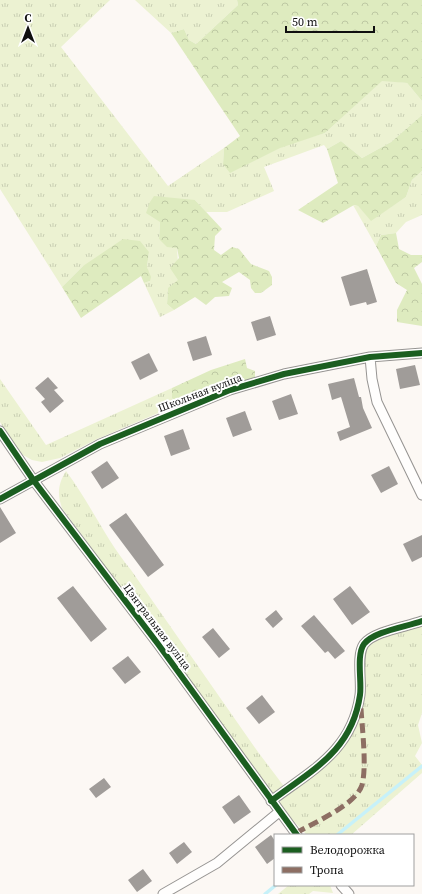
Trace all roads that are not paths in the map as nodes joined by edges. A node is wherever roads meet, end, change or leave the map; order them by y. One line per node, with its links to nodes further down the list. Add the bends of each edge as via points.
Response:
1 (422, 353): 2 (street, Школьная вуліца)
2 (370, 357): 4 (street, Школьная вуліца, via 284,374 230,390 100,444); 5 (street, via 377,402)
3 (0, 431): 4 (street, Цэнтральная вуліца)
4 (34, 481): 6 (street, Школьная вуліца); 8 (street, Цэнтральная вуліца, via 158,644)
5 (422, 495)
6 (0, 498)
7 (422, 621): 8 (street, via 371,636 362,646 360,695 345,740 333,754)
8 (271, 801): 9 (street, Цэнтральная вуліца)
9 (279, 812): 10 (street, Цэнтральная вуліца); 12 (street, via 217,862)
10 (296, 834)
11 (341, 886): 13 (street)
12 (163, 894)
13 (349, 894)

